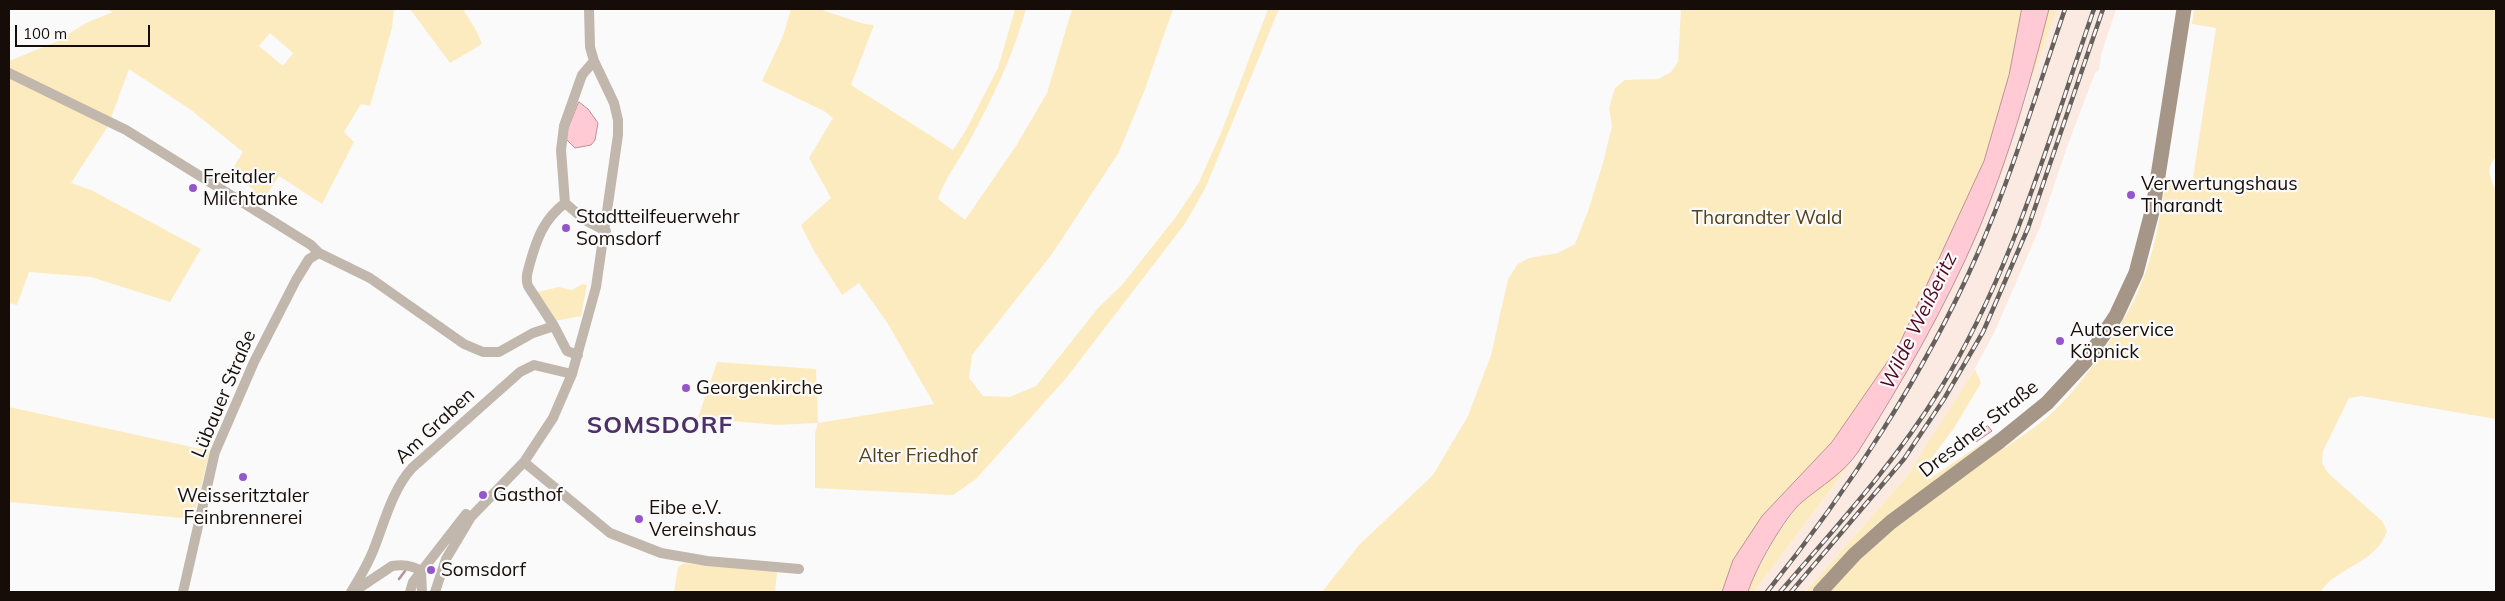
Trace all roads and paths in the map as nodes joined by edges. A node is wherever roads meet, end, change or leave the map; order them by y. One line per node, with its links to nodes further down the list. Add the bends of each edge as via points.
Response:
1 (589, 9): 3 (street, via 590,47)
2 (2184, 9): 20 (main road, Dresdner Straße, via 2153,208 2136,273 2116,316 2085,362 2047,403 1891,522)
3 (594, 61): 5 (street, via 582,75 564,126 561,150); 6 (street, via 606,82 618,120)
4 (9, 73): 7 (street, via 126,130)
5 (566, 203): 6 (street, via 585,220); 8 (street, via 541,229 526,278)
6 (606, 231): 9 (street, via 590,314)
7 (320, 253): 8 (street, via 370,278 464,344 483,352 499,352 532,333); 15 (street, Lübauer Straße, via 309,259 296,280 254,362 214,452)
8 (554, 326): 9 (street, via 567,351)
9 (578, 355): 10 (street)
10 (572, 374): 11 (street, via 553,418); 16 (street, Am Graben, via 534,365 520,372 412,468 386,514)
11 (524, 462): 13 (street, via 610,532 661,553 706,561); 19 (street, via 471,517 446,559)
12 (466, 514): 14 (street)
13 (799, 569)
14 (421, 571): 16 (street, via 404,565 392,566); 17 (street); 18 (street)
15 (183, 592)
16 (352, 592)
17 (410, 592)
18 (422, 592)
19 (435, 592)
20 (1820, 592)

